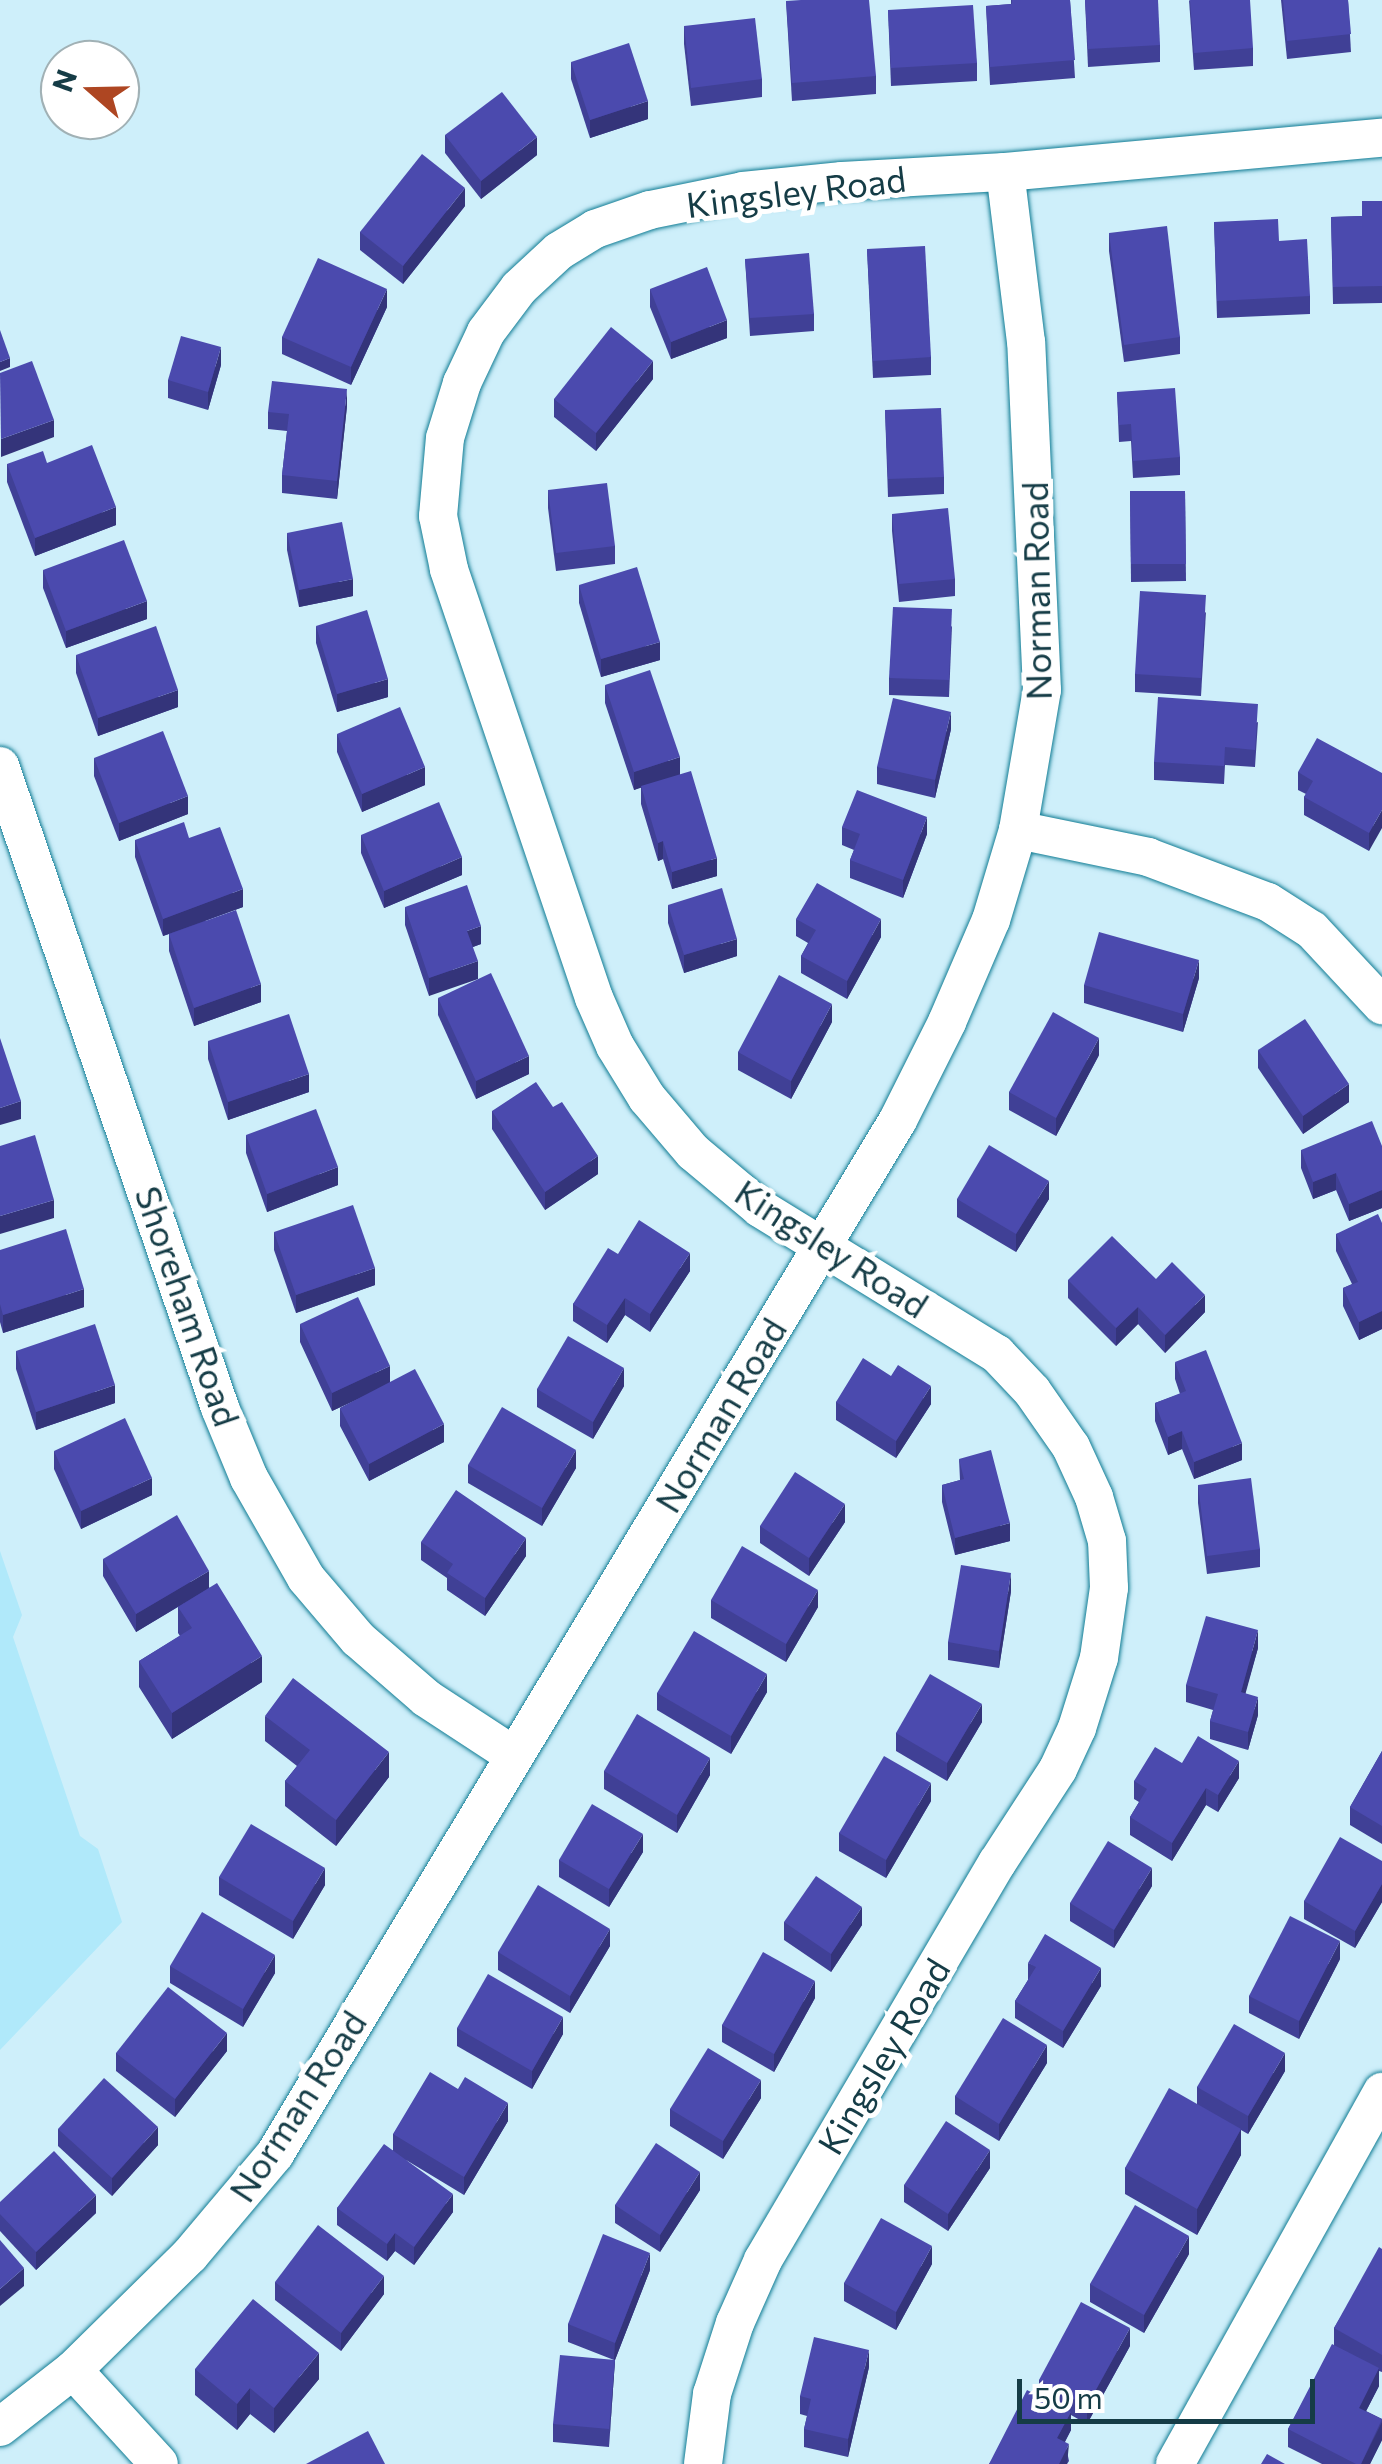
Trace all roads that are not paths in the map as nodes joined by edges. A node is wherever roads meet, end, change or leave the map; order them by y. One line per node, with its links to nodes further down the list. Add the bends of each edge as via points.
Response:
1 (1382, 138): 2 (street, Kingsley Road)
2 (1005, 172): 4 (street, Norman Road, via 1026,342 1043,642); 6 (street, Kingsley Road, via 743,191 650,210 594,230 519,288 486,332 445,438 438,516 449,570 616,1046 647,1098 693,1152)
3 (0, 766): 7 (street, Shoreham Road, via 249,1478 306,1578 358,1638 426,1698)
4 (1018, 830): 5 (street, via 1148,857 1268,902 1312,930); 6 (street, Norman Road, via 991,920 947,1022)
5 (1382, 1005)
6 (821, 1248): 7 (street, Norman Road); 12 (street, Kingsley Road, via 978,1340 1032,1391 1071,1447 1094,1497 1107,1541 1110,1588 1099,1658 1058,1769 763,2260 712,2394)
7 (513, 1756): 9 (street, Norman Road, via 275,2154 190,2254)
8 (1382, 2092): 13 (street)
9 (72, 2370): 10 (street, Norman Road); 11 (street)
10 (0, 2427)
11 (159, 2464)
12 (703, 2464)
13 (1175, 2464)

